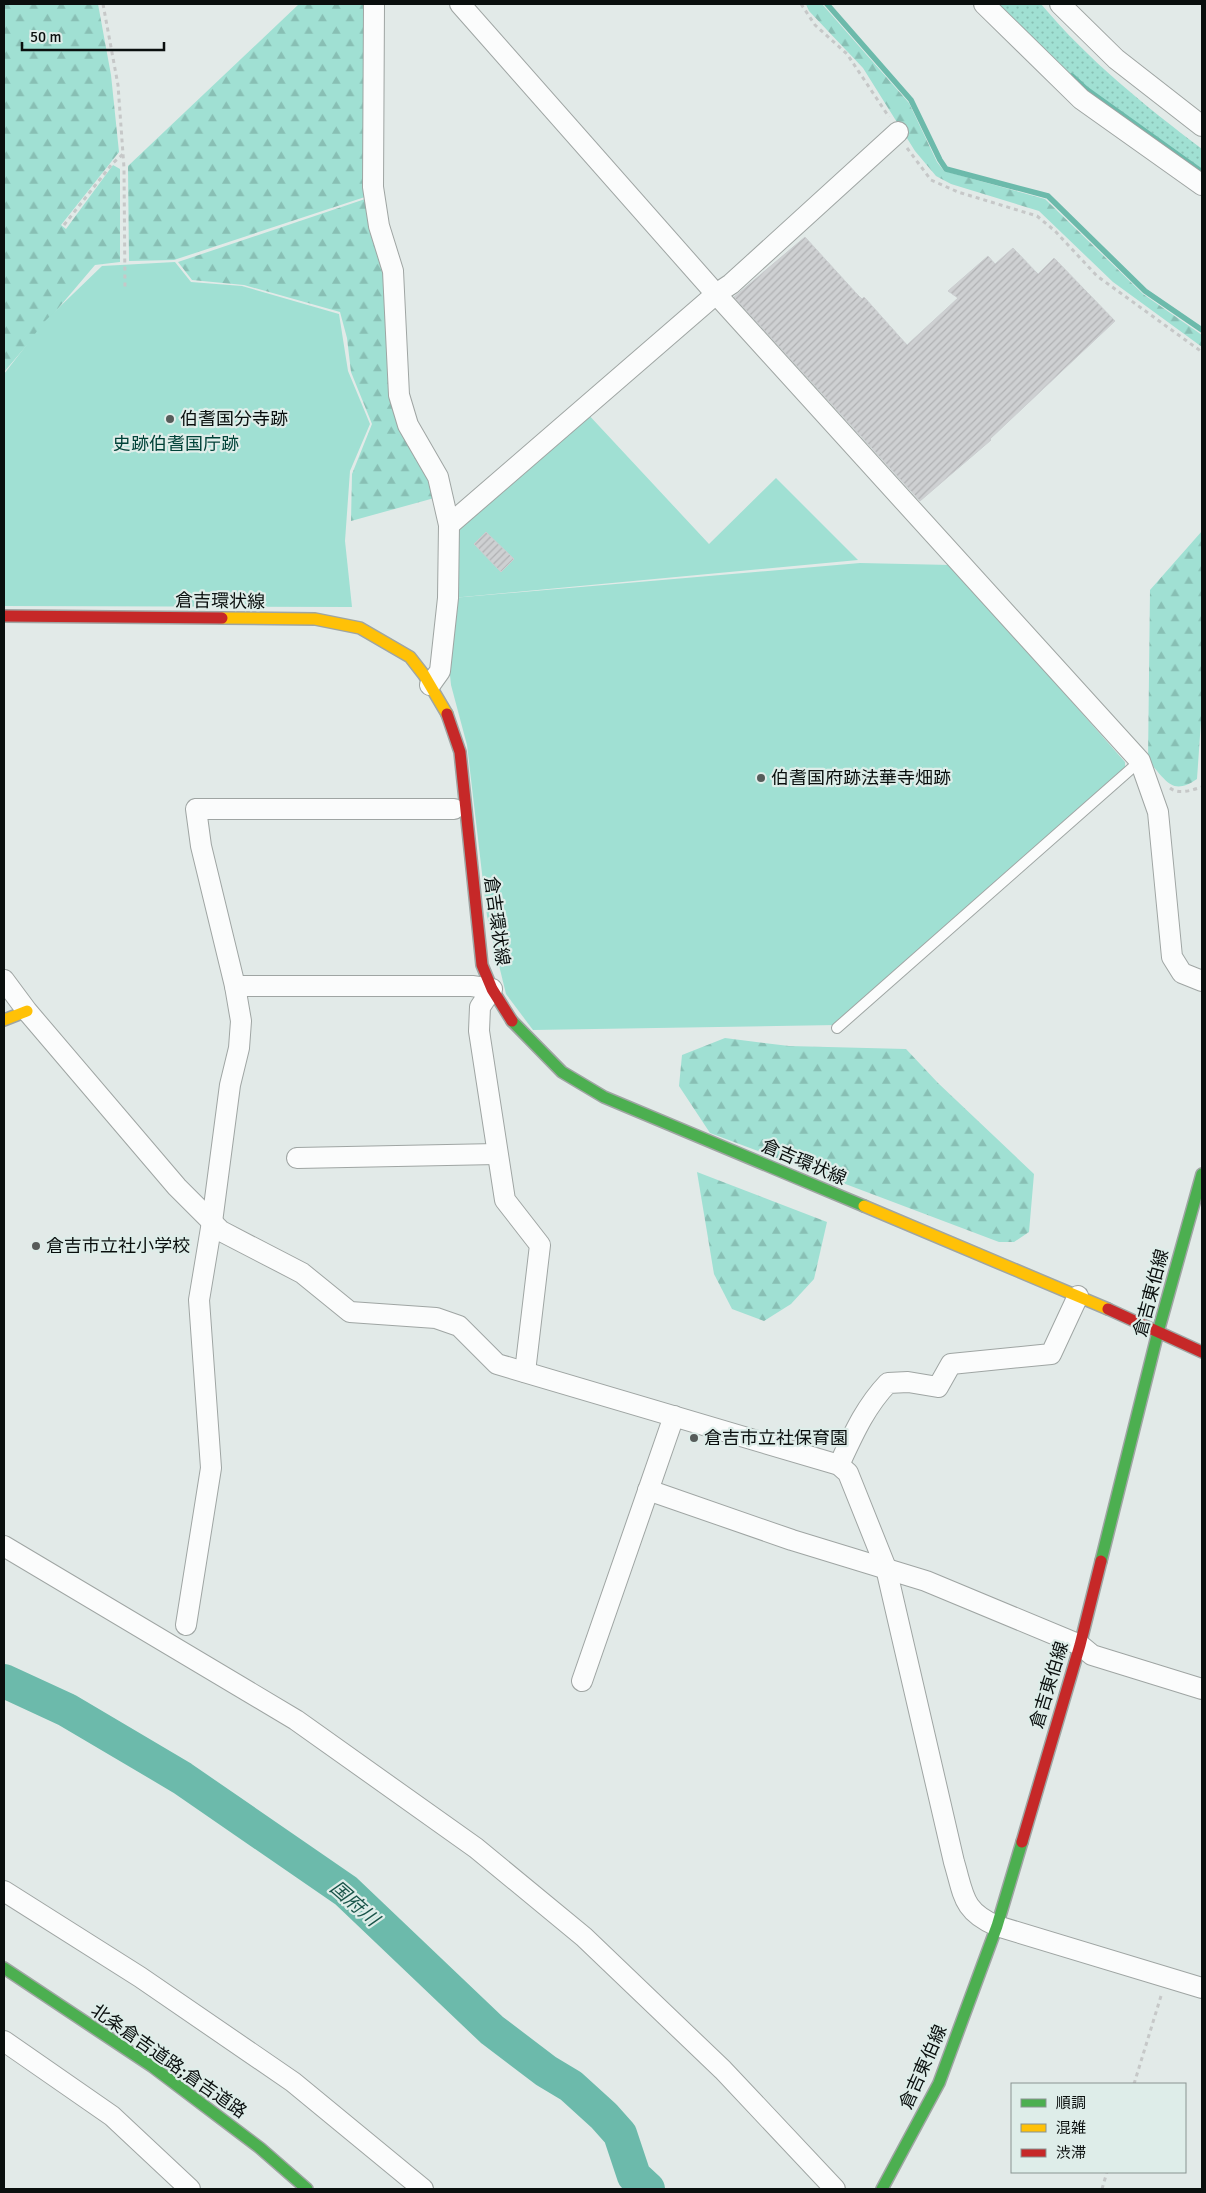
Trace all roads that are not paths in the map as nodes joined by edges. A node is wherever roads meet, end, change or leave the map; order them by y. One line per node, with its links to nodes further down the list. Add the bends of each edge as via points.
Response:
1 (374, 4): 9 (street, via 373,187 379,226 393,271 399,395 408,425 438,477)
2 (460, 4): 8 (street)
3 (984, 4): 7 (street, via 1081,100)
4 (1060, 4): 5 (street, via 1116,59)
5 (1202, 126)
6 (898, 132): 8 (street)
7 (1202, 185)
8 (716, 294): 9 (street); 12 (street)
9 (449, 525): 11 (street, via 447,607 440,670)
10 (4, 616): 11 (main road, 倉吉環状線, via 315,619 360,628 389,643 410,657)
11 (430, 685): 17 (main road, 倉吉環状線, via 445,709 460,752 482,966)
12 (1140, 761): 15 (street, via 1158,812 1172,957 1182,973); 20 (lane)
13 (454, 809): 16 (street, via 196,809 200,846)
14 (4, 980): 18 (street)
15 (1202, 980)
16 (235, 986): 17 (street, via 472,986); 24 (street, via 240,1020 239,1048 230,1085)
17 (492, 989): 21 (street, via 480,1007 479,1031); 25 (main road, 倉吉環状線, via 512,1022 562,1072 604,1097)
18 (27, 1011): 19 (main road); 24 (street, via 177,1187)
19 (4, 1020)
20 (837, 1028)
21 (497, 1154): 22 (street); 28 (street, via 505,1200 540,1245)
22 (297, 1158)
23 (1202, 1174): 26 (main road, 倉吉東伯線)
24 (212, 1222): 28 (street, via 221,1231 302,1273 350,1312 436,1318 459,1326 497,1364); 34 (street, via 199,1300 211,1468)
25 (1078, 1296): 26 (main road, 倉吉環状線); 30 (street, via 1051,1354 951,1364 938,1388 908,1382 888,1383 860,1419)
26 (1158, 1332): 27 (main road, 倉吉環状線); 35 (main road, 倉吉東伯線)
27 (1202, 1352)
28 (524, 1372): 29 (street)
29 (674, 1416): 30 (street); 31 (street)
30 (839, 1465): 33 (street, via 848,1473)
31 (648, 1490): 33 (street, via 792,1540); 36 (street)
32 (4, 1546): 46 (street, via 296,1720 476,1848 584,1937 723,2070)
33 (886, 1568): 35 (street, via 926,1581); 39 (street, via 966,1905)
34 (186, 1625)
35 (1080, 1645): 37 (street, via 1092,1655); 39 (main road, 倉吉東伯線)
36 (582, 1681)
37 (1202, 1689)
38 (4, 1891): 45 (street, via 140,1977 293,2082)
39 (997, 1926): 41 (street); 47 (main road, 倉吉東伯線, via 939,2083)
40 (4, 1968): 44 (main road, 北条倉吉道路;倉吉道路, via 153,2067 260,2148)
41 (1202, 1988)
42 (4, 2040): 43 (street, via 112,2116)
43 (190, 2189)
44 (307, 2189)
45 (423, 2189)
46 (835, 2189)
47 (882, 2189)

